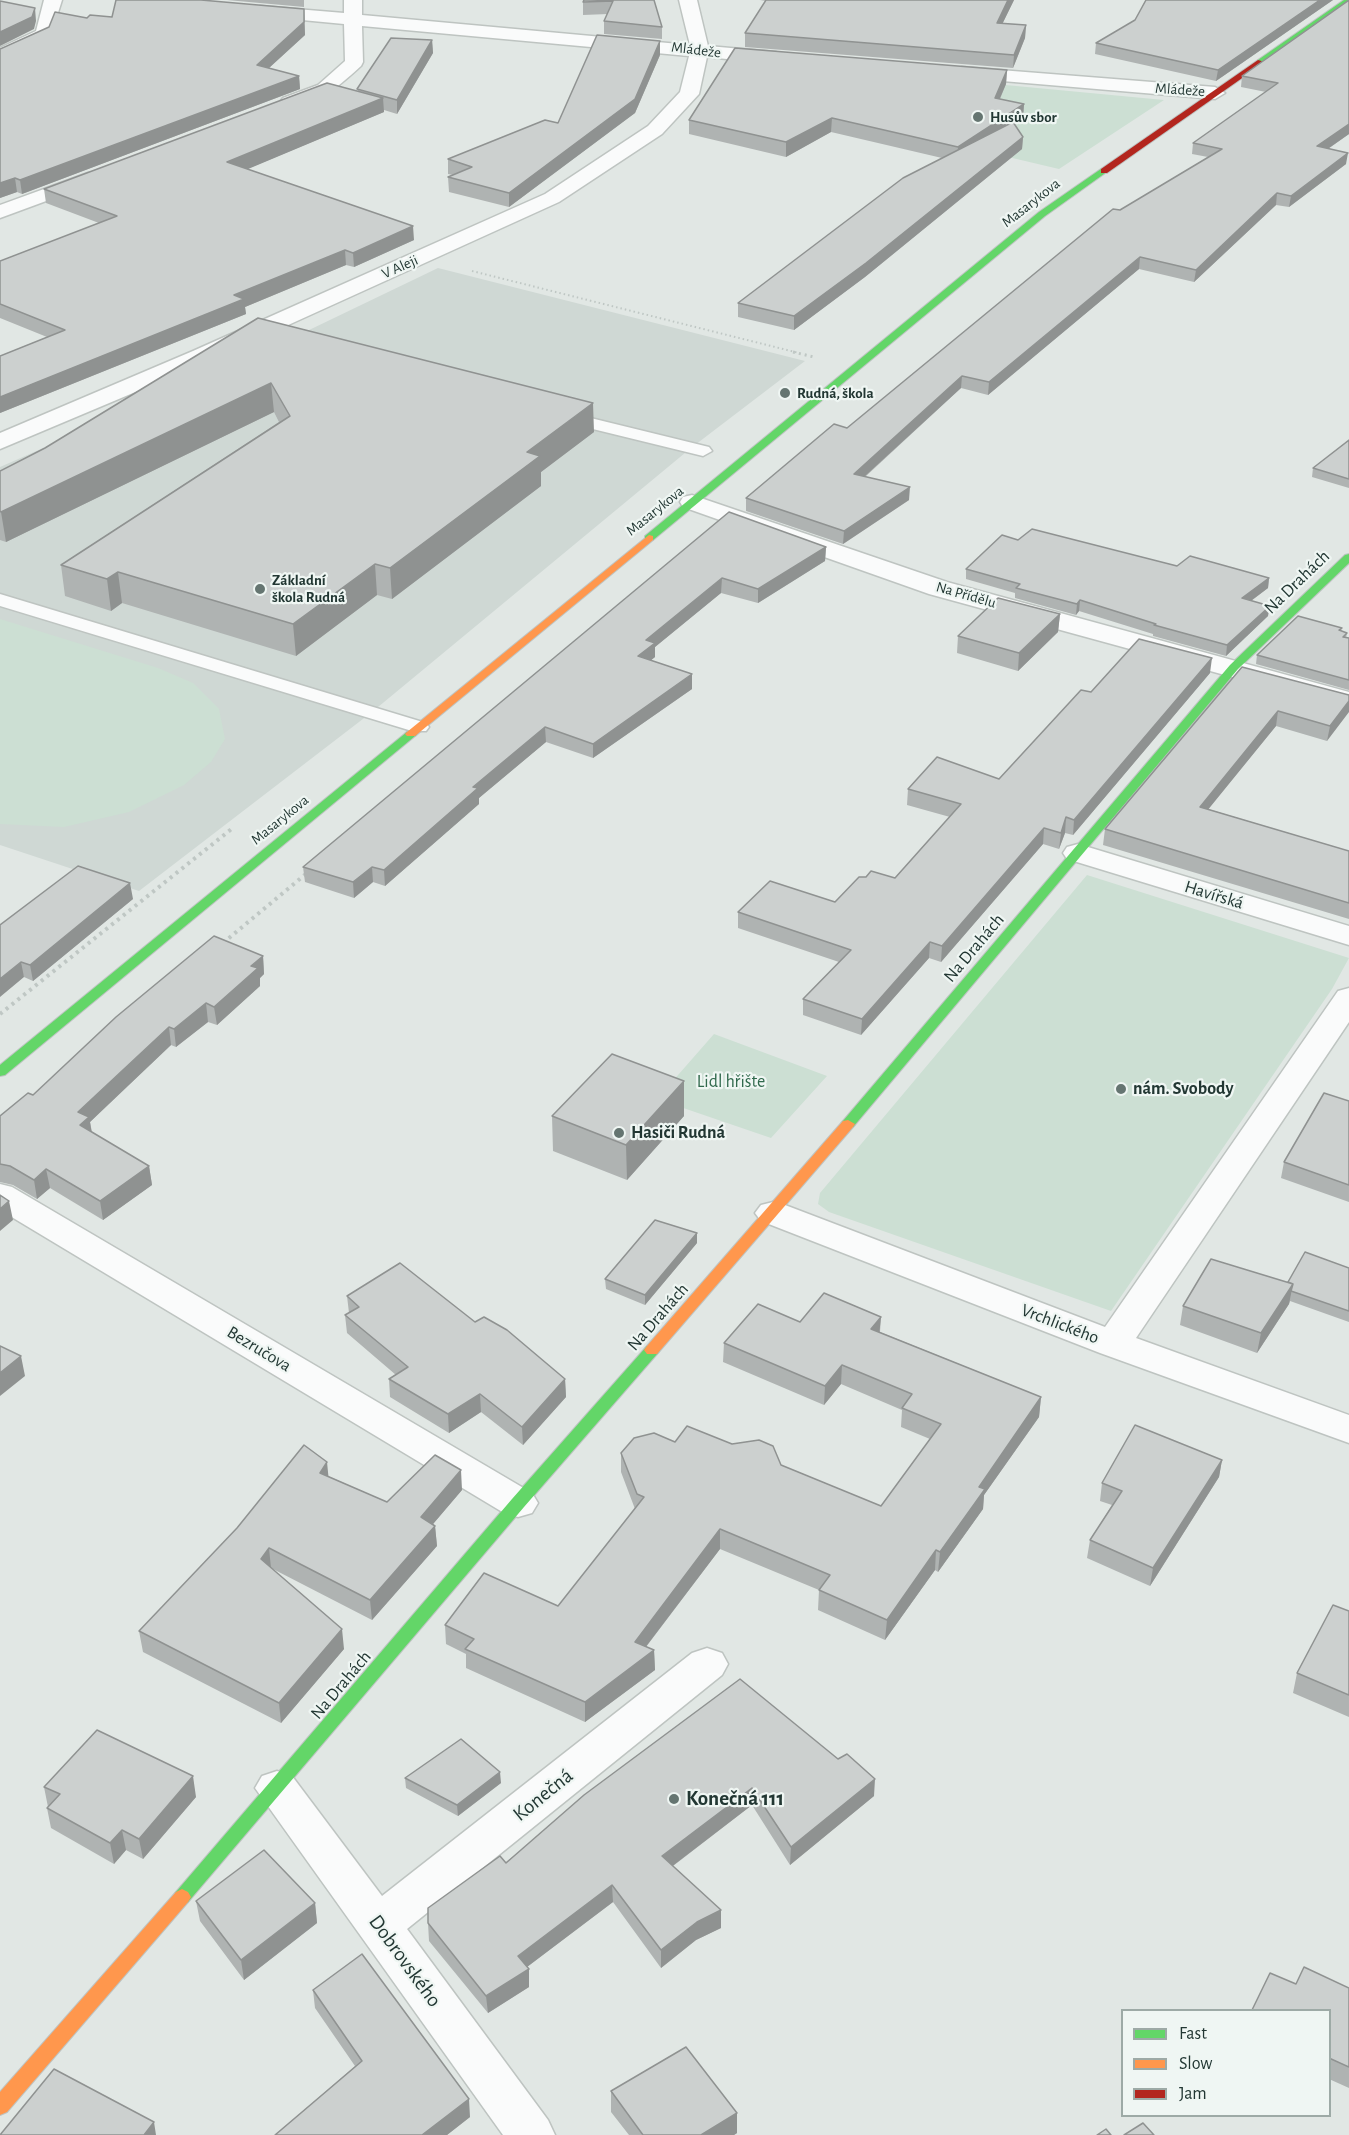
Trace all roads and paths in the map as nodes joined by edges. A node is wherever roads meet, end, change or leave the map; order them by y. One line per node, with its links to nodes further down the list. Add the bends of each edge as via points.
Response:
1 (53, 0): 7 (street, via 44,34)
2 (688, 0): 6 (street, V Aleji)
3 (1349, 0): 10 (main road, Masarykova)
4 (248, 10): 5 (street, Mládeže)
5 (354, 10): 6 (street, Mládeže); 11 (street, via 354,62 325,89)
6 (700, 50): 8 (street, Mládeže); 14 (street, V Aleji, via 689,94 655,130 552,198)
7 (0, 55)
8 (798, 60)
9 (939, 71): 10 (street, Mládeže)
10 (1215, 93): 17 (main road, Masarykova, via 1042,214)
11 (269, 110)
12 (101, 174): 13 (street)
13 (0, 212)
14 (421, 258): 15 (street, V Aleji); 17 (path)
15 (246, 336): 16 (lane); 19 (street, V Aleji)
16 (269, 342)
17 (855, 368): 21 (main road, Masarykova)
18 (543, 411): 20 (lane)
19 (0, 442)
20 (702, 451)
21 (692, 502): 24 (street, Na Přídělu, via 938,588); 26 (main road, Masarykova)
22 (1349, 557): 24 (main road, Na Drahách)
23 (0, 600): 26 (lane)
24 (1234, 667): 25 (street, Na Přídělu); 28 (main road, Na Drahách)
25 (1349, 701)
26 (419, 727): 34 (main road, Masarykova)
27 (235, 826): 33 (path)
28 (1078, 853): 30 (street, Havířská); 36 (main road, Na Drahách)
29 (309, 871): 31 (path)
30 (1349, 936)
31 (217, 948)
32 (1349, 998): 37 (street)
33 (0, 1014)
34 (0, 1072)
35 (0, 1195): 39 (street, Bezručova)
36 (773, 1213): 37 (street, Vrchlického); 39 (main road, Na Drahách)
37 (1113, 1344): 38 (street, Vrchlického)
38 (1349, 1429)
39 (518, 1503): 41 (main road, Na Drahách)
40 (707, 1664): 42 (street, Konečná)
41 (277, 1788): 42 (street, Dobrovského); 43 (main road, Na Drahách)
42 (379, 1925): 44 (street, Dobrovského)
43 (0, 2106)
44 (531, 2135)

